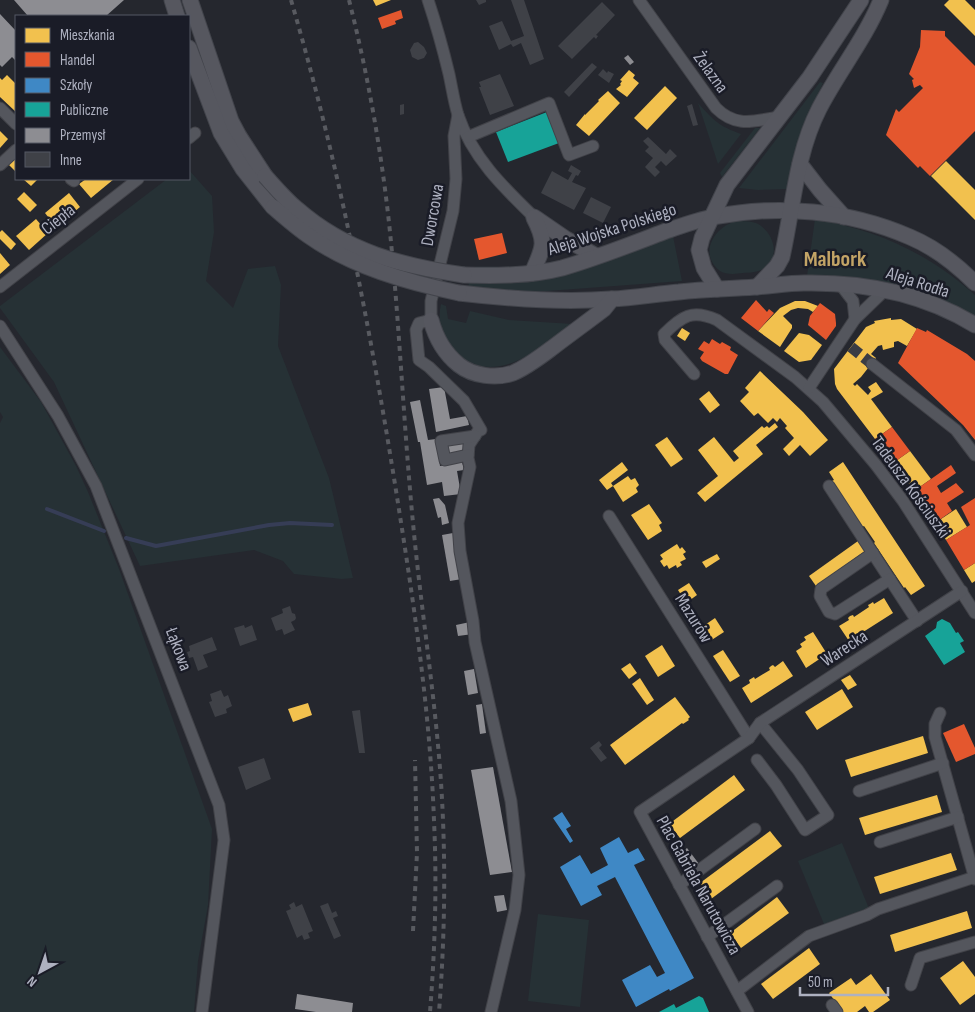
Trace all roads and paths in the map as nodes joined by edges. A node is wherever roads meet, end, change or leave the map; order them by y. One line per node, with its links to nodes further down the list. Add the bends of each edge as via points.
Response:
1 (172, 0): 7 (main road)
2 (190, 0): 24 (main road, Aleja Wojska Polskiego, bridge, via 231,121 265,176 306,216 359,249 400,264 464,276)
3 (428, 0): 10 (street, Dworcowa, via 442,43)
4 (639, 0): 11 (street, Żelazna, via 722,115 742,122)
5 (861, 0): 11 (main road)
6 (881, 0): 16 (main road, via 873,20 819,109)
7 (177, 15)
8 (190, 51): 31 (main road, bridge, via 221,133 243,169 273,207 309,236 382,272 459,293 538,301)
9 (0, 108): 12 (street)
10 (458, 115): 13 (street, Dworcowa); 33 (street, Dworcowa, via 454,136 456,180 453,211 431,301)
11 (779, 118): 21 (main road, via 727,185)
12 (15, 123)
13 (468, 137): 14 (street, via 549,103 569,155); 20 (street, Dworcowa, via 494,176)
14 (593, 146)
15 (15, 151): 17 (street)
16 (800, 164): 19 (main road); 22 (main road)
17 (0, 165)
18 (137, 180): 27 (street, Ciepła)
19 (791, 210): 21 (main road); 22 (main road, Aleja Rodła); 28 (main road, via 782,257)
20 (534, 217): 23 (main road); 24 (main road, via 542,233 542,250)
21 (712, 217): 23 (main road, Aleja Wojska Polskiego); 29 (main road, via 699,250 704,268)
22 (844, 217): 25 (main road, Aleja Rodła, via 911,237 938,253)
23 (596, 256): 24 (main road, Aleja Wojska Polskiego, via 561,268)
24 (532, 273)
25 (975, 283)
26 (840, 284): 28 (main road, Aleja Rodła, via 802,282); 30 (main road, Aleja Rodła); 32 (street, via 853,302)
27 (0, 287)
28 (756, 287): 29 (main road)
29 (717, 289): 31 (main road)
30 (885, 290): 32 (street); 34 (main road, Aleja Rodła, via 918,298)
31 (612, 299): 33 (main road, via 604,309 537,359 505,375 484,375 461,367 440,345)
32 (855, 319): 36 (street)
33 (431, 320): 41 (street, via 420,323 416,330 419,360 464,401 481,430)
34 (975, 325)
35 (0, 326): 67 (street, Łąkowa, via 58,416 96,486 219,805 224,840)
36 (841, 340): 37 (street); 40 (street)
37 (851, 347)
38 (872, 364): 43 (street, via 956,430)
39 (694, 374): 40 (street, Tadeusza Kościuszki, via 665,340 664,334 679,319 694,314 717,320)
40 (809, 388): 48 (street, Tadeusza Kościuszki, via 894,489)
41 (475, 436): 42 (street, via 469,444); 42 (street, via 441,441 446,460)
42 (468, 455): 68 (street, via 470,467 458,523 460,551 475,642 511,801 519,875)
43 (975, 455)
44 (829, 486): 46 (street)
45 (609, 516): 53 (street, Mazurów)
46 (873, 554): 47 (street); 47 (street, via 821,589 820,596 830,612 835,614)
47 (890, 579): 50 (street)
48 (962, 591): 49 (street, Tadeusza Kościuszki); 50 (street, Warecka)
49 (975, 613)
50 (917, 621): 52 (street, Warecka)
51 (940, 713): 55 (street, via 935,733)
52 (760, 723): 53 (street, Warecka); 54 (street, via 798,770 828,816 805,830)
53 (749, 738): 61 (street, Plac Gabriela Narutowicza, via 640,812)
54 (757, 760)
55 (943, 764): 56 (street); 57 (street)
56 (859, 791)
57 (958, 817): 59 (street); 60 (street)
58 (755, 829): 61 (street)
59 (880, 842)
60 (975, 878): 66 (street, via 878,908 809,936)
61 (679, 885): 63 (street, Plac Gabriela Narutowicza)
62 (776, 886): 63 (street)
63 (707, 937): 66 (street, Plac Gabriela Narutowicza)
64 (975, 942): 65 (street, via 920,958)
65 (911, 985)
66 (737, 991): 69 (street, Plac Gabriela Narutowicza)
67 (202, 1012)
68 (491, 1012)
69 (748, 1012)

